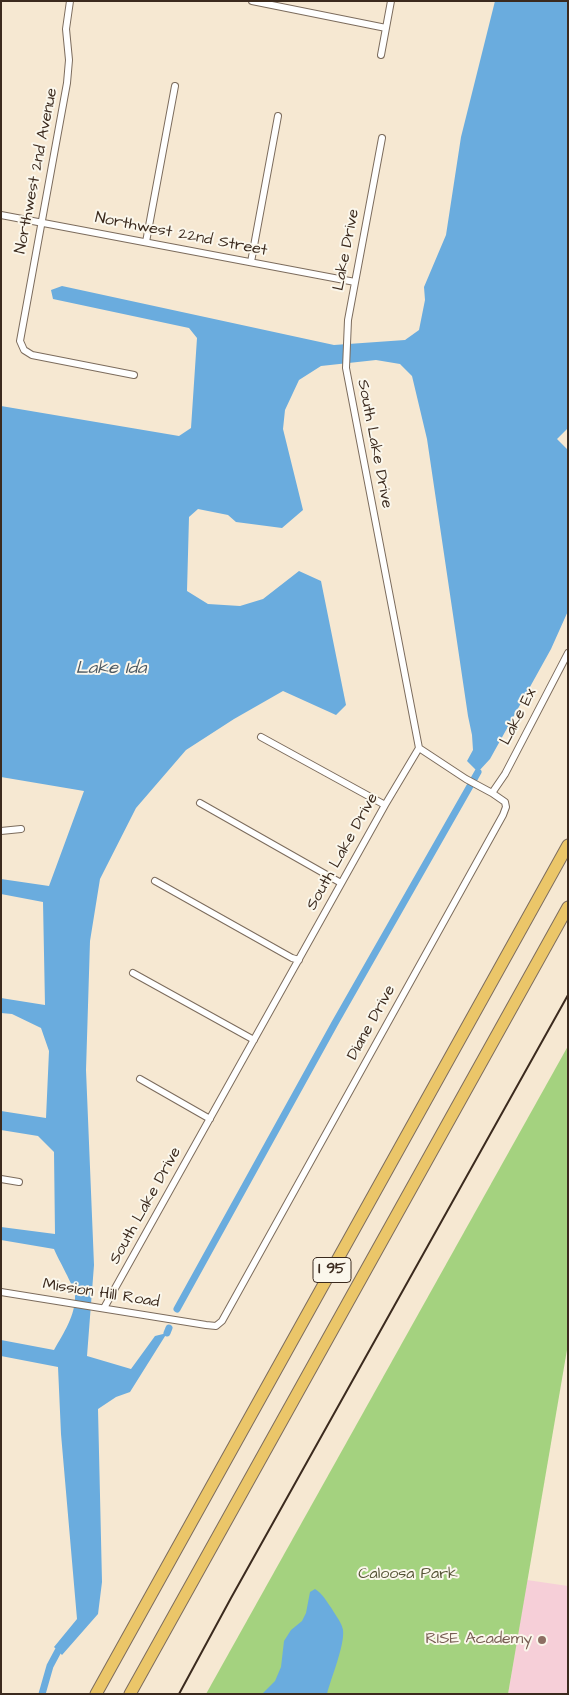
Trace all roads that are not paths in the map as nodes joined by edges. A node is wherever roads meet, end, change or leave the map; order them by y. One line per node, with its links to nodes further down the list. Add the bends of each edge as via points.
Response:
1 (70, 1): 11 (street, Northwest 2nd Avenue, via 66,29 68,77)
2 (252, 1): 4 (street)
3 (391, 1): 5 (street)
4 (277, 4): 5 (street)
5 (386, 28): 6 (street)
6 (381, 55)
7 (175, 86): 12 (street)
8 (278, 116): 13 (street)
9 (382, 138): 14 (street, Lake Drive)
10 (1, 216): 11 (street, Northwest 22nd Street)
11 (41, 223): 12 (street, Northwest 22nd Street); 16 (street, Northwest 2nd Avenue, via 20,336 21,346 32,355)
12 (146, 242): 13 (street, Northwest 22nd Street)
13 (250, 262): 14 (street, Northwest 22nd Street)
14 (355, 282): 15 (street, Lake Drive, via 346,340)
15 (346, 368): 19 (street, South Lake Drive)
16 (134, 375)
17 (568, 653): 20 (street, Lake Ex)
18 (261, 737): 22 (street)
19 (419, 748): 20 (street, Diane Drive); 22 (street, South Lake Drive)
20 (492, 793): 38 (street, Diane Drive, via 505,802 504,815 222,1321 216,1326)
21 (200, 803): 27 (street)
22 (385, 804): 27 (street, South Lake Drive)
23 (21, 829): 24 (street)
24 (1, 831)
25 (568, 846): 39 (highway, I 95)
26 (155, 881): 29 (street)
27 (341, 883): 29 (street, South Lake Drive)
28 (568, 907): 40 (highway, I 95)
29 (299, 960): 31 (street, South Lake Drive)
30 (133, 973): 31 (street)
31 (254, 1040): 33 (street, South Lake Drive)
32 (140, 1079): 33 (street)
33 (210, 1119): 37 (street, South Lake Drive)
34 (1, 1179): 35 (street)
35 (19, 1182)
36 (1, 1292): 37 (street, Mission Hill Road)
37 (104, 1308): 38 (street, Mission Hill Road)
38 (197, 1324)
39 (96, 1694)
40 (130, 1694)

